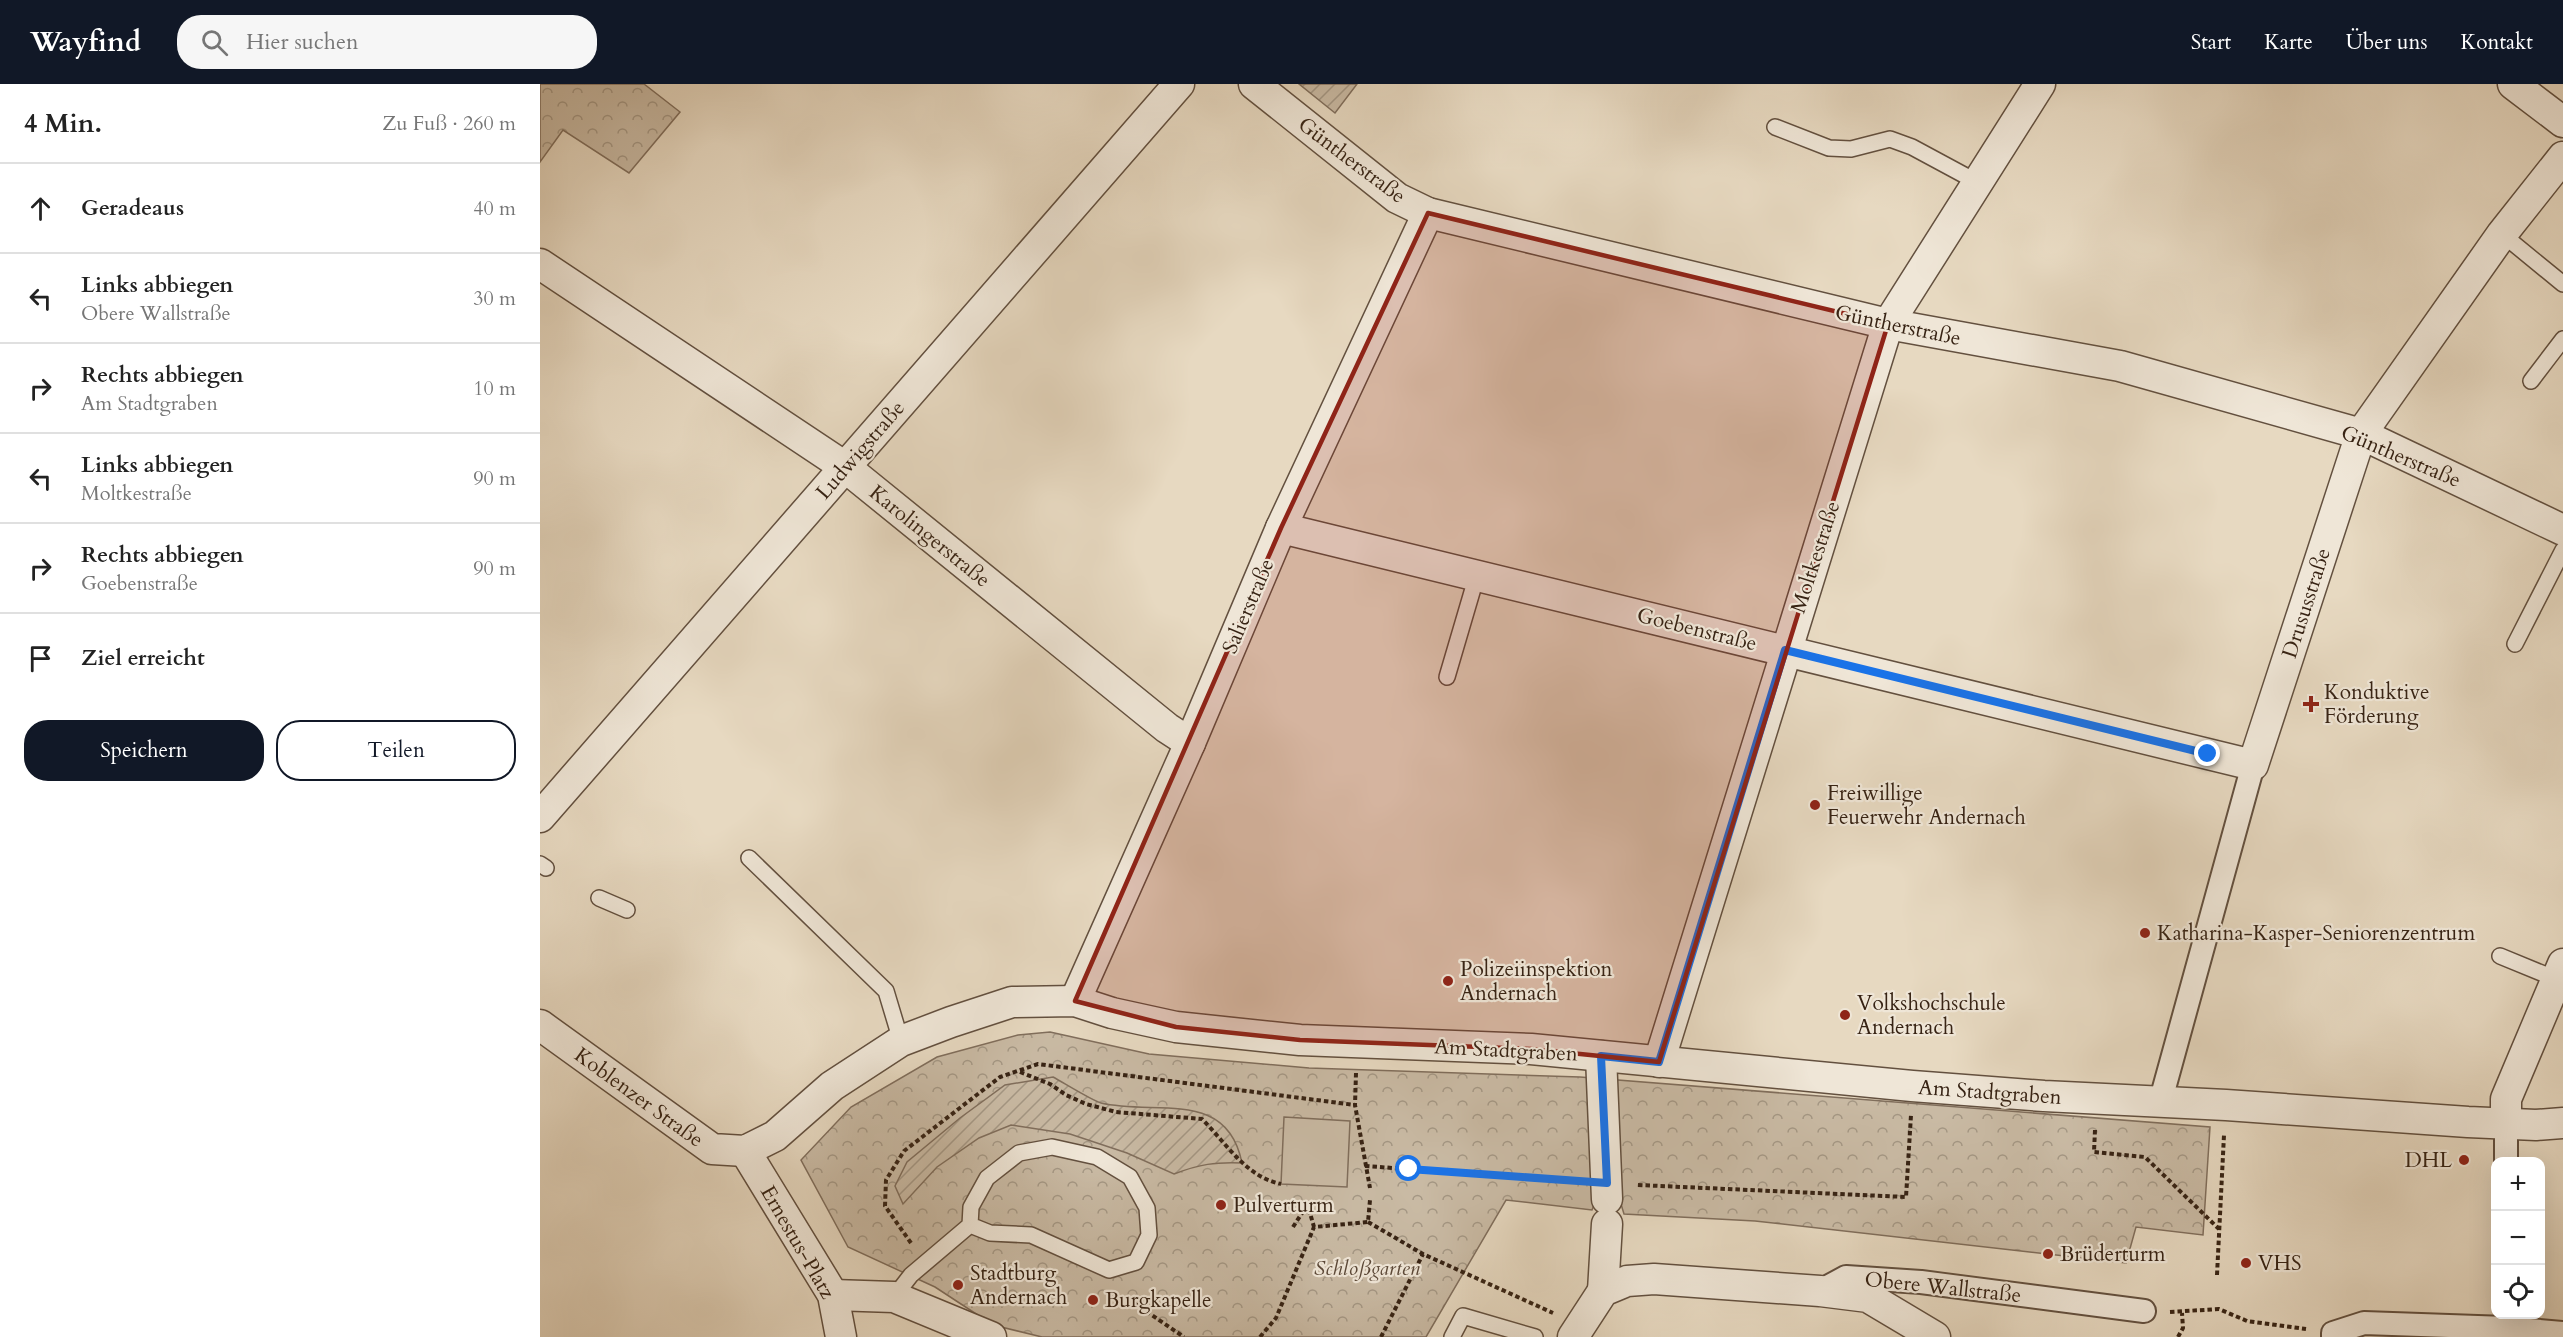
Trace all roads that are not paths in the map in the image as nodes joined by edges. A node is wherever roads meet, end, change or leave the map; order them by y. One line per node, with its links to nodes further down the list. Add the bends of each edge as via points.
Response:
1 (1179, 84): 17 (street, Ludwigstraße)
2 (1254, 84): 9 (street, Güntherstraße, via 1397,198)
3 (2040, 84): 8 (street, Moltkestraße)
4 (2513, 84): 5 (street)
5 (2563, 122)
6 (1775, 127): 8 (lane, via 1829,148 1851,149 1890,140 1912,147)
7 (2563, 157): 10 (street, Drususstraße)
8 (1977, 182): 13 (street, Moltkestraße)
9 (1428, 213): 13 (street, Güntherstraße); 18 (street, Salierstraße)
10 (2502, 234): 12 (lane); 16 (street, Drususstraße)
11 (540, 264): 17 (street, Karolingerstraße)
12 (2563, 284)
13 (1888, 324): 16 (street, Güntherstraße, via 2120,366); 23 (street, Moltkestraße)
14 (2563, 339): 15 (lane)
15 (2531, 381)
16 (2361, 434): 19 (street, Güntherstraße); 26 (street, Drususstraße)
17 (844, 467): 25 (street, Karolingerstraße); 27 (street, Ludwigstraße)
18 (1281, 528): 21 (street, Goebenstraße); 25 (street, Salierstraße)
19 (2563, 530)
20 (2563, 550): 22 (lane)
21 (1477, 575): 23 (street, Goebenstraße); 24 (lane)
22 (2515, 644)
23 (1785, 650): 26 (street, Goebenstraße); 37 (street, Moltkestraße)
24 (1447, 677)
25 (1190, 743): 33 (street, Salierstraße)
26 (2253, 765): 38 (street, Drususstraße)
27 (540, 817)
28 (749, 858): 35 (lane, via 886,991)
29 (599, 898): 30 (lane)
30 (627, 910)
31 (2500, 956): 32 (lane)
32 (2560, 971): 40 (street, via 2506,1099)
33 (1075, 1001): 35 (street, Am Stadtgraben, via 1012,1002); 36 (street, Am Stadtgraben, via 1176,1027 1300,1040 1531,1049)
34 (540, 1025): 41 (street, Koblenzer Straße, via 712,1149)
35 (901, 1041): 41 (street, Am Stadtgraben, via 832,1086 775,1136)
36 (1601, 1056): 37 (street, Am Stadtgraben); 44 (street, via 1607,1202)
37 (1659, 1062): 38 (street, Am Stadtgraben, via 1912,1086)
38 (2160, 1103): 40 (street, Am Stadtgraben)
39 (2563, 1123): 40 (street, Am Stadtgraben)
40 (2506, 1124): 42 (street)
41 (745, 1150): 46 (street, Ernestus-Platz)
42 (2506, 1157)
43 (970, 1225): 43 (lane, via 990,1233 1031,1235 1109,1270 1136,1262 1149,1236 1146,1208 1130,1178 1097,1157 1052,1147 1019,1153 987,1178 970,1206); 47 (lane, via 911,1275)
44 (1603, 1291): 45 (street, via 1628,1281 1654,1279); 50 (street)
45 (1820, 1291): 48 (street, Obere Wallstraße, via 1846,1277 1921,1282); 57 (street, via 1868,1297)
46 (833, 1295): 47 (street); 53 (street, Ernestus-Platz)
47 (894, 1297): 54 (street)
48 (2144, 1311)
49 (2510, 1327): 51 (street); 52 (street, via 2364,1323)
50 (1577, 1331)
51 (2563, 1333)
52 (2333, 1335)
53 (841, 1337)
54 (991, 1337)
55 (1452, 1337): 56 (lane, via 1463,1316)
56 (1535, 1337)
57 (1935, 1337)

